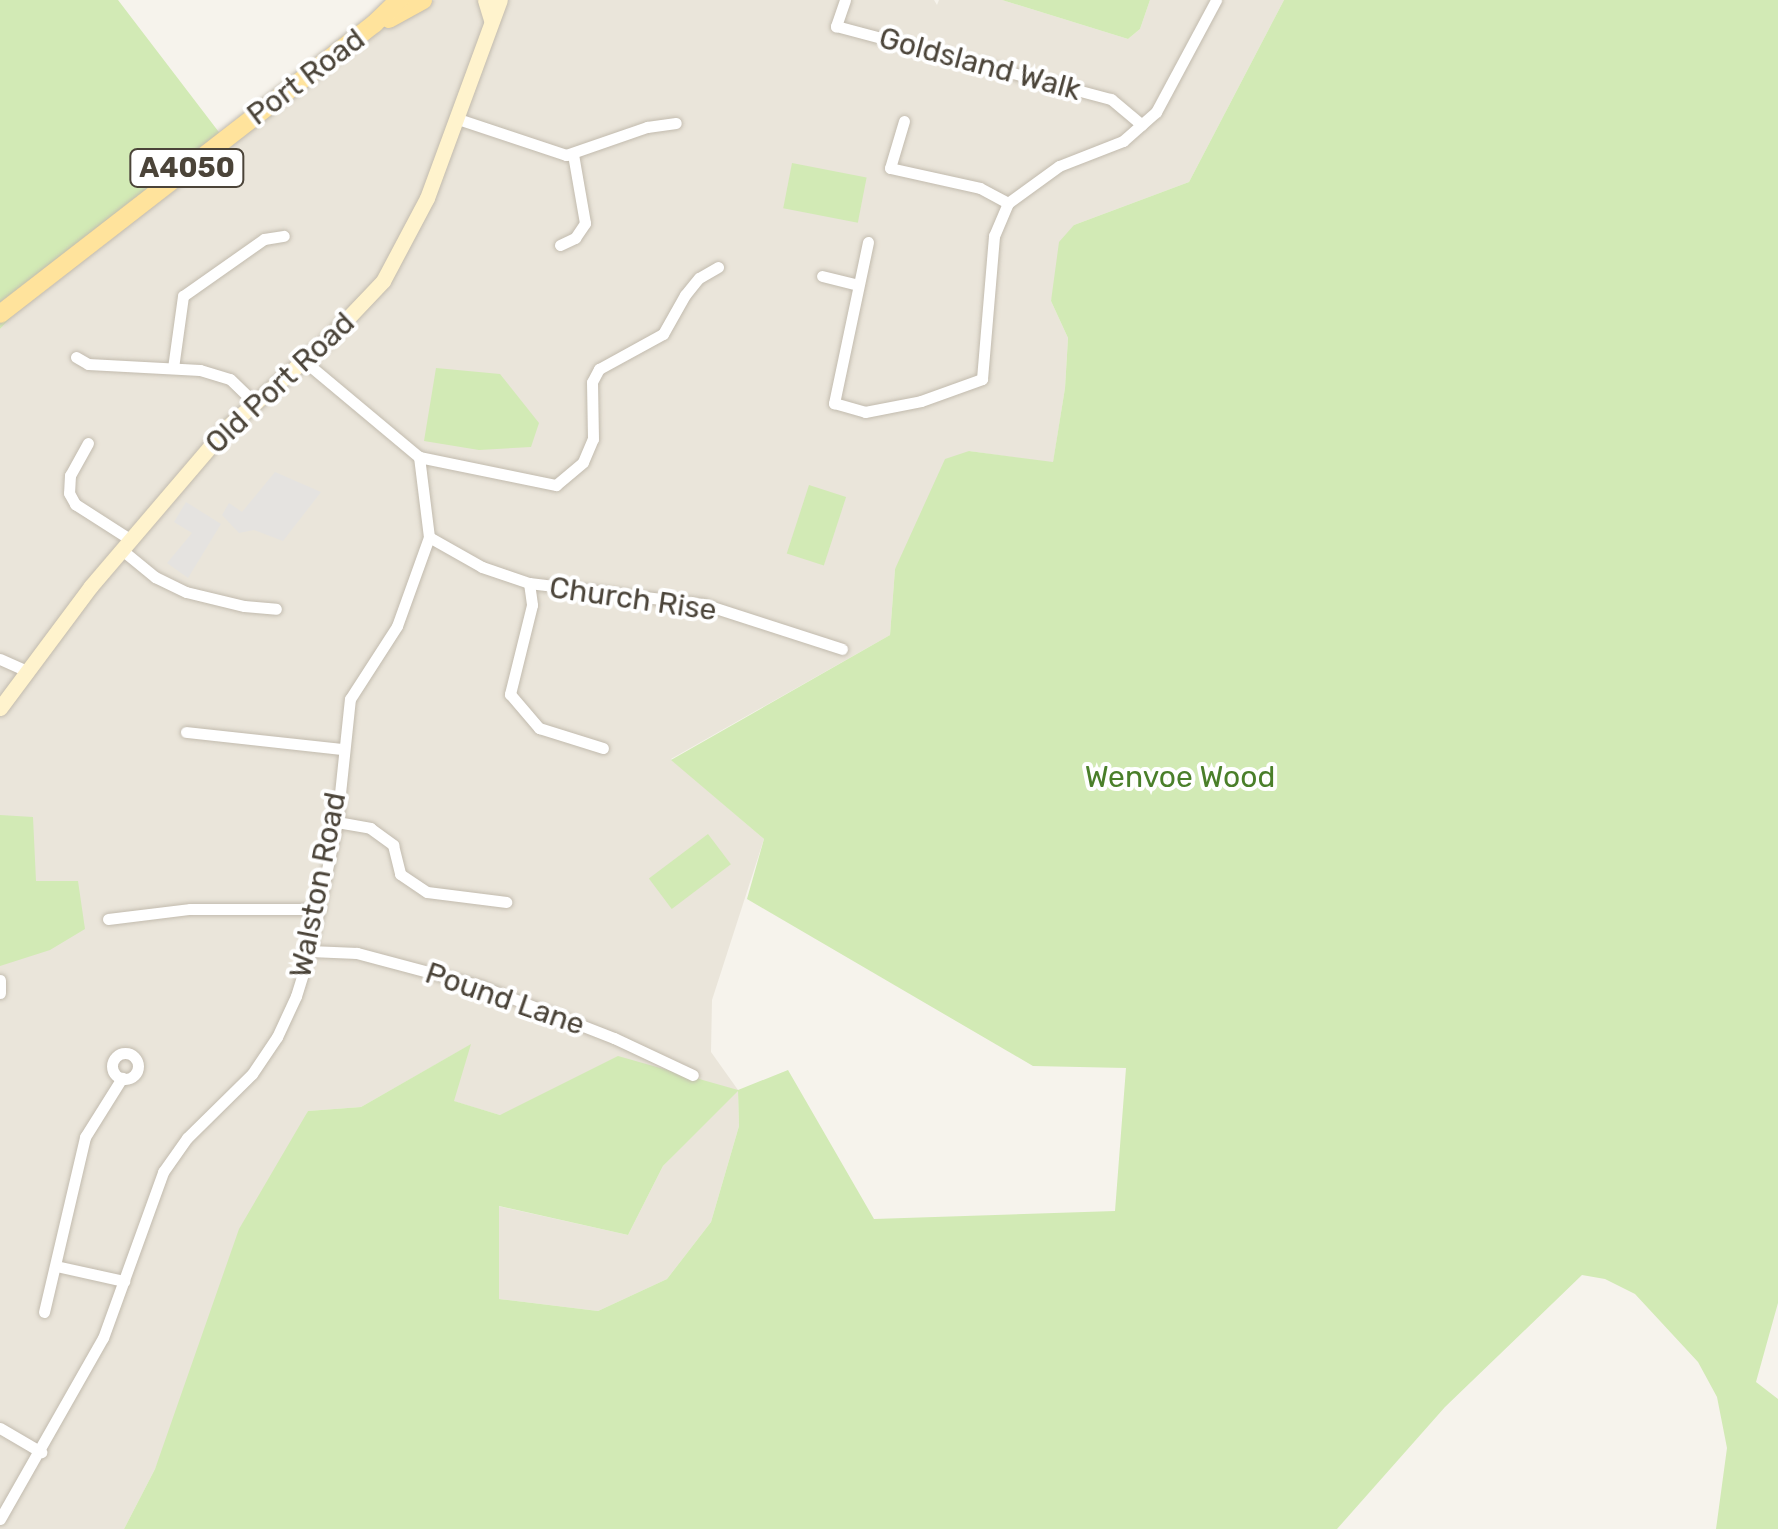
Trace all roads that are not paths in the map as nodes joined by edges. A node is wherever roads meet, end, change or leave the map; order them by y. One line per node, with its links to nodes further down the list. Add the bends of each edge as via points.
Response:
1 (398, 0): 8 (main road, Port Road / A4050)
2 (423, 0): 8 (main road, Port Road / A4050)
3 (485, 0): 7 (street)
4 (500, 0): 7 (street, Old Port Road)
5 (845, 0): 12 (street, Goldsland Walk, via 836,26 1111,99)
6 (1216, 0): 12 (street, via 1156,112)
7 (490, 20): 9 (street, Old Port Road)
8 (374, 24): 21 (main road, Port Road / A4050)
9 (458, 119): 13 (street, via 545,151); 23 (street, Old Port Road, via 416,223 383,281)
10 (904, 121): 14 (street, via 890,168 980,188)
11 (676, 124): 13 (street, via 646,127)
12 (1142, 125): 14 (street, via 1123,141 1048,173)
13 (573, 154): 17 (street, via 585,224)
14 (1008, 203): 20 (street, via 994,236 982,378 921,401 865,412 834,403)
15 (284, 236): 24 (street, via 264,239 183,296)
16 (868, 242): 20 (street)
17 (560, 245)
18 (718, 267): 27 (street, via 684,296 664,334 600,369 592,382 593,439 583,462 556,484)
19 (822, 276): 20 (street)
20 (858, 285)
21 (0, 314)
22 (76, 358): 24 (street)
23 (304, 360): 25 (street, Old Port Road); 27 (street)
24 (174, 368): 25 (street, via 230,380)
25 (254, 402): 29 (street, Old Port Road)
26 (88, 442): 29 (street, via 69,493)
27 (418, 456): 28 (street, Walston Road)
28 (429, 537): 30 (street, Church Rise); 38 (street, Walston Road, via 397,626 350,699)
29 (127, 545): 31 (street, via 155,578 186,592); 34 (street, Old Port Road)
30 (529, 584): 32 (street, Church Rise, via 703,604); 37 (street, via 532,606 510,694 539,728)
31 (276, 609)
32 (842, 649)
33 (0, 659): 34 (street)
34 (25, 670): 35 (street, Old Port Road)
35 (0, 708)
36 (186, 732): 38 (street)
37 (603, 748)
38 (343, 750): 39 (street, Walston Road)
39 (337, 822): 40 (street, via 370,828 392,845 400,874 427,892); 41 (street, Walston Road)
40 (506, 902)
41 (320, 909): 42 (street, via 190,910); 43 (street, Walston Road)
42 (108, 919)
43 (310, 951): 46 (street, Pound Lane, via 357,953 481,986); 49 (street, Walston Road, via 277,1037 163,1172)
44 (0, 980): 45 (street)
45 (0, 994)
46 (693, 1075)
47 (122, 1078): 48 (street, via 85,1137)
48 (56, 1266): 49 (street); 50 (street)
49 (124, 1281): 52 (street, Walston Road, via 104,1338)
50 (44, 1312)
51 (0, 1428): 52 (street)
52 (41, 1452): 53 (street, Walston Road)
53 (0, 1519)

